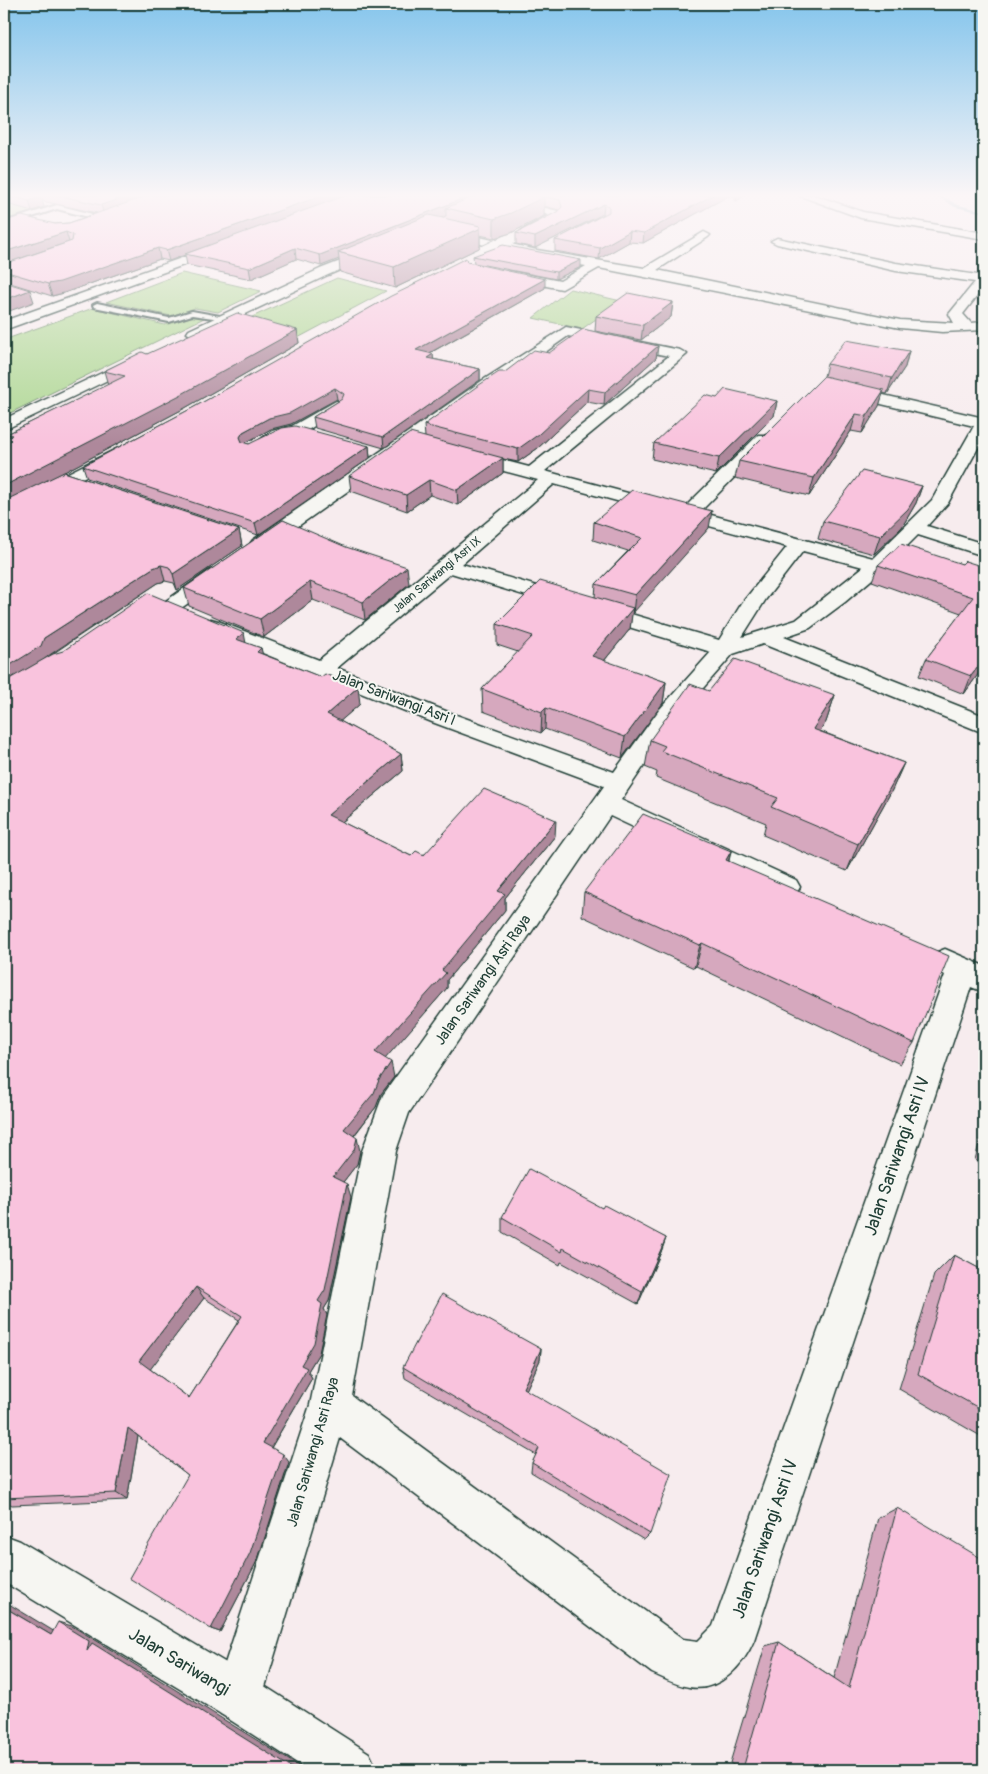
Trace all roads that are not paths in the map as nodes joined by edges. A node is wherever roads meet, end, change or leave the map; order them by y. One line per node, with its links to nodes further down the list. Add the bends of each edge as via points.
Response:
1 (137, 278): 9 (street)
2 (312, 278): 11 (street)
3 (525, 278): 4 (street, via 562,285)
4 (574, 278)
5 (674, 278): 13 (street, via 900,324 942,328)
6 (958, 278): 7 (street)
7 (982, 282): 13 (street, via 956,314)
8 (44, 299): 9 (street)
9 (61, 305): 12 (street)
10 (97, 305): 11 (lane, via 168,320 192,313)
11 (227, 318): 15 (street)
12 (4, 326)
13 (966, 326): 14 (street)
14 (984, 326)
15 (184, 338)
16 (149, 355): 20 (street)
17 (826, 387): 19 (street)
18 (336, 406): 22 (street)
19 (984, 423): 37 (street, via 939,503)
20 (4, 425)
21 (776, 426): 36 (street)
22 (297, 430): 23 (street); 27 (street, via 278,434)
23 (315, 435)
24 (409, 441): 26 (street); 30 (street); 31 (street, via 470,395 566,331 680,354)
25 (135, 444): 33 (street)
26 (428, 446)
27 (252, 449)
28 (447, 450): 31 (street)
29 (369, 451): 30 (street)
30 (387, 456): 44 (street, Jalan Sariwangi Asri I, via 260,544 234,552 151,599)
31 (533, 472): 32 (street)
32 (552, 477): 36 (street); 41 (street, Jalan Sariwangi Asri IX)
33 (68, 479): 34 (street); 35 (street)
34 (87, 485)
35 (4, 512)
36 (688, 515): 38 (street)
37 (915, 528): 39 (street); 40 (street)
38 (799, 544): 40 (street); 43 (street, Jalan Sariwangi Asri Raya, via 750,605)
39 (984, 550)
40 (877, 564): 42 (street, via 803,624)
41 (448, 566): 43 (street); 44 (street, Jalan Sariwangi Asri IX)
42 (765, 637): 43 (street); 45 (street)
43 (725, 649): 46 (street, Jalan Sariwangi Asri Raya, via 667,715)
44 (321, 670): 46 (street, Jalan Sariwangi Asri I)
45 (984, 725)
46 (614, 793): 47 (street, Jalan Sariwangi Asri I); 50 (street, Jalan Sariwangi Asri Raya, via 395,1106 379,1151)
47 (811, 899)
48 (918, 949): 49 (street)
49 (973, 975): 50 (street, Jalan Sariwangi Asri IV, via 731,1640 718,1657 703,1664 687,1666 668,1657)
50 (330, 1405): 52 (street, Jalan Sariwangi Asri Raya)
51 (4, 1557): 52 (street, Jalan Sariwangi)
52 (238, 1697): 53 (street, Jalan Sariwangi)
53 (352, 1770)

